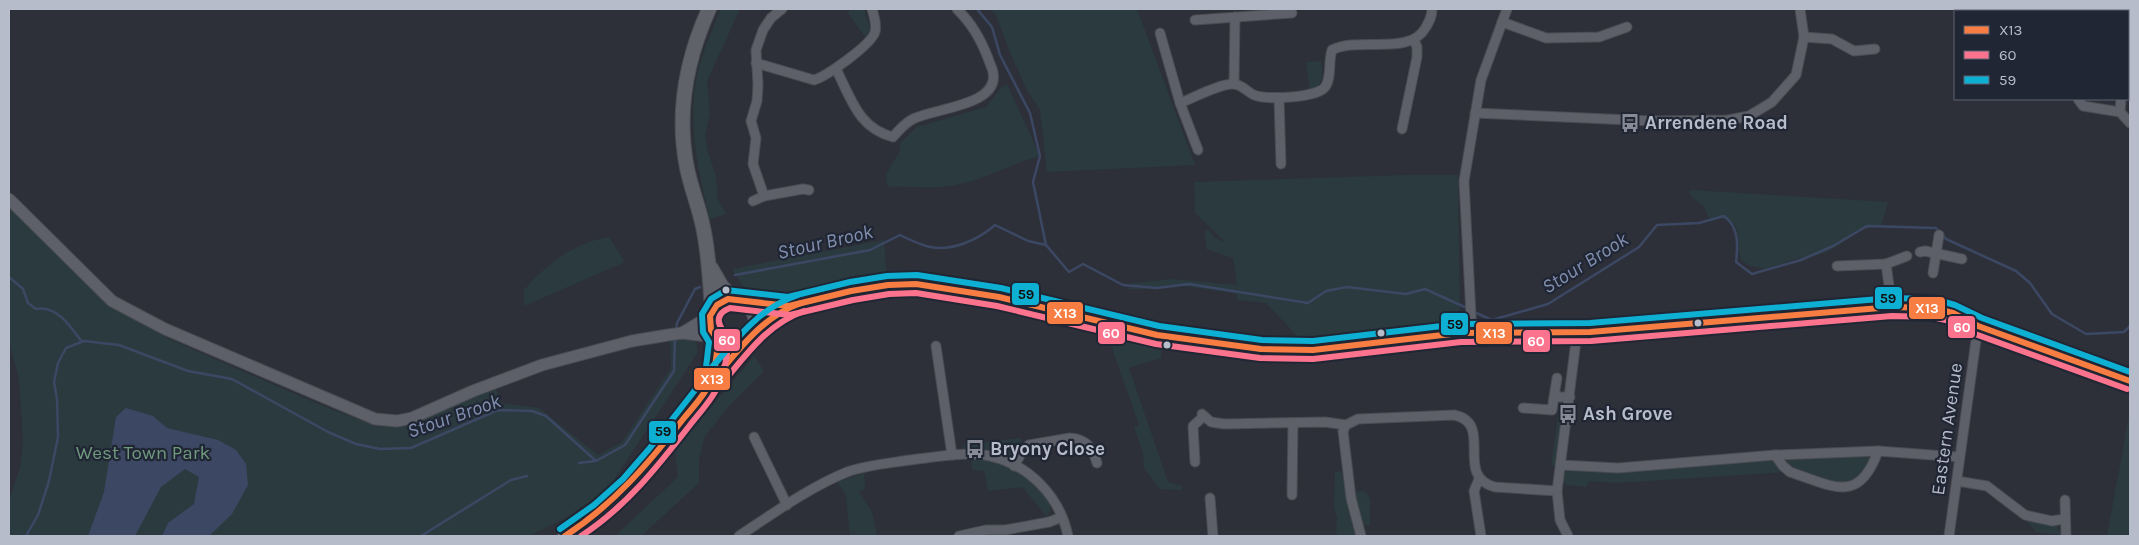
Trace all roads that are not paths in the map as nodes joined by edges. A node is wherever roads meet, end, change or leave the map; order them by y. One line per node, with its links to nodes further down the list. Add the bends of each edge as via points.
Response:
1 (709, 9): 39 (main road, via 689,66 682,117 687,170 704,226)
2 (782, 9): 17 (street, via 763,30 756,50)
3 (873, 9): 18 (street, via 875,31 872,39)
4 (958, 9): 18 (street, via 976,30 994,74 987,93 978,99 912,120 893,137 880,134 860,117)
5 (1432, 9): 15 (street, via 1423,34)
6 (1507, 9): 11 (street)
7 (1800, 9): 14 (street)
8 (1292, 13): 9 (street)
9 (1235, 18): 10 (street); 19 (street)
10 (1195, 20)
11 (1502, 22): 12 (street, via 1546,38 1599,37); 25 (street, via 1481,80)
12 (1627, 27)
13 (1160, 33): 23 (street)
14 (1804, 38): 16 (street, via 1832,39 1854,51); 25 (street, via 1796,75 1772,102 1748,116 1728,120 1652,121)
15 (1414, 40): 20 (street, via 1342,45 1332,50 1326,87 1305,95); 27 (street, via 1417,57)
16 (1875, 50)
17 (756, 64): 18 (street, via 814,80); 31 (street, via 757,101 751,121 756,138 753,164)
18 (836, 69)
19 (1234, 84): 20 (street, via 1253,95); 23 (street)
20 (1279, 98): 29 (street)
21 (2079, 100): 24 (street, via 2082,106)
22 (2121, 100): 24 (street)
23 (1180, 103): 28 (street)
24 (2120, 112): 26 (street)
25 (1475, 113): 50 (street, via 1464,182)
26 (2130, 123)
27 (1402, 129)
28 (1198, 150)
29 (1281, 164)
30 (809, 190): 31 (street)
31 (764, 196): 33 (street)
32 (9, 199): 48 (street, via 112,302 165,329 375,419 397,421 412,418 542,365)
33 (754, 201)
34 (1939, 235): 36 (street)
35 (1920, 252): 36 (street)
36 (1937, 253): 38 (street); 42 (street)
37 (1907, 256): 40 (street)
38 (1962, 259)
39 (709, 263): 43 (main road, via 722,287); 46 (main road)
40 (1886, 264): 41 (street); 45 (street)
41 (1837, 266)
42 (1933, 273)
43 (738, 300): 44 (street); 46 (main road, via 722,301); 51 (main road, via 751,308 756,320)
44 (789, 306): 50 (street, via 851,291 916,284 999,296 1157,335 1261,349 1313,350); 51 (street)
45 (1892, 307): 47 (street, via 1932,308 1953,313); 49 (street)
46 (711, 313): 48 (street); 52 (main road, via 711,330)
47 (1978, 326): 55 (street); 66 (street, Eastern Avenue)
48 (676, 333): 52 (street)
49 (1577, 333): 50 (street); 58 (street)
50 (1472, 334)
51 (748, 337): 52 (main road, via 731,345); 56 (main road)
52 (717, 338): 56 (main road)
53 (936, 346): 64 (street)
54 (1557, 378): 57 (street)
55 (2130, 381)
56 (710, 384): 80 (main road, via 636,480 604,509)
57 (1554, 397): 58 (street); 59 (street, via 1552,410)
58 (1570, 397): 69 (street)
59 (1523, 408)
60 (1293, 423): 61 (street); 67 (street, via 1224,424 1211,422 1203,415 1193,426); 74 (street)
61 (1346, 425): 71 (street, via 1358,419 1464,417 1473,431 1475,472); 85 (street, via 1343,431 1351,498)
62 (754, 437): 77 (street)
63 (1878, 451): 65 (street); 65 (street, via 1867,475 1859,483 1842,488 1790,472); 66 (street)
64 (952, 455): 70 (street, via 990,456); 77 (street, via 849,471 817,485)
65 (1775, 455): 69 (street, via 1618,468)
66 (1960, 457): 72 (street, Eastern Avenue)
67 (1195, 462)
68 (1097, 463): 70 (street, via 1089,445 1070,438 1029,445)
69 (1562, 465): 73 (street)
70 (1014, 466): 78 (street, via 1042,485)
71 (1479, 479): 73 (street, via 1495,487); 86 (street, via 1474,490)
72 (1957, 482): 79 (street, via 1987,486 2024,515 2052,521); 88 (street, Eastern Avenue)
73 (1558, 491): 87 (street, via 1560,520)
74 (1292, 495)
75 (1210, 498): 84 (street)
76 (2065, 500): 79 (street)
77 (787, 505): 81 (street)
78 (1062, 516): 82 (street, via 1049,522); 83 (street)
79 (2064, 519): 89 (street)
80 (565, 536)
81 (739, 536)
82 (959, 536)
83 (1068, 536)
84 (1213, 536)
85 (1361, 536)
86 (1481, 536)
87 (1568, 536)
88 (1949, 536)
89 (2066, 536)

